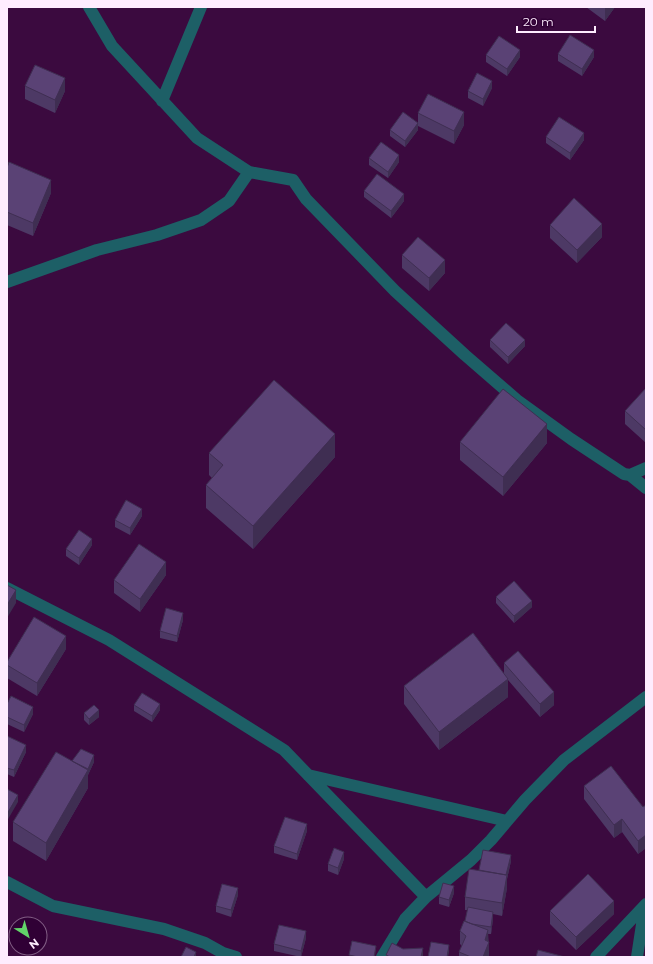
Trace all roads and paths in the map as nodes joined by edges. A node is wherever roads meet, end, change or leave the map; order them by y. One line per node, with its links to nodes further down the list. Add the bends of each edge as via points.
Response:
1 (89, 7): 3 (street, via 112,46)
2 (201, 7): 3 (street)
3 (162, 100): 4 (street, via 197,138)
4 (249, 172): 5 (street, via 229,201 201,220 157,235 97,250); 7 (street, via 293,180 306,199 389,286 465,355 517,400 571,439 624,474)
5 (7, 282)
6 (646, 468): 7 (street)
7 (630, 475): 8 (street)
8 (646, 488)
9 (7, 588): 11 (street, via 109,640 284,750)
10 (646, 697): 12 (street, via 564,760)
11 (308, 775): 12 (street); 14 (street)
12 (507, 821): 14 (street, via 471,860)
13 (7, 882): 16 (street, via 53,906 164,929)
14 (426, 897): 17 (street, via 405,919)
15 (645, 905): 18 (street); 19 (street)
16 (236, 957)
17 (382, 957)
18 (596, 957)
19 (637, 957)

